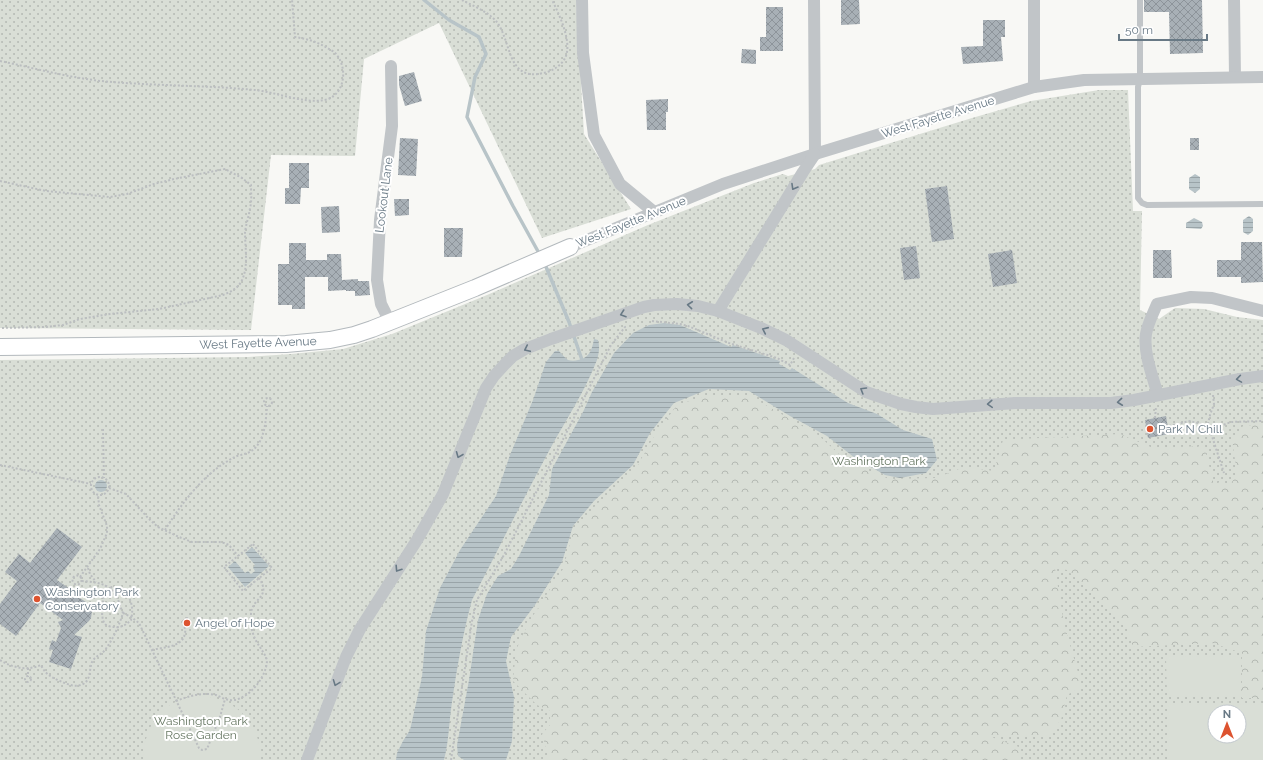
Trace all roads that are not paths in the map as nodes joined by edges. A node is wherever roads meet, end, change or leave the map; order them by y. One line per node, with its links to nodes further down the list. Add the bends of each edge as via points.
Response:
1 (582, 0): 13 (street, via 583,53 594,135 620,184)
2 (814, 0): 11 (street)
3 (1034, 0): 10 (street)
4 (1140, 0): 8 (lane)
5 (1234, 0): 9 (street)
6 (391, 66): 17 (street, Lookout Lane, via 392,126 380,220 377,280 381,304)
7 (1263, 77): 9 (street, West Fayette Avenue)
8 (1140, 78): 9 (street, West Fayette Avenue); 10 (street, West Fayette Avenue, via 1084,80); 12 (lane, via 1138,198 1142,203)
9 (1235, 78)
10 (1034, 87): 11 (street, West Fayette Avenue)
11 (815, 154): 13 (street, West Fayette Avenue, via 723,184); 15 (street, one-way to 15)
12 (1263, 204)
13 (654, 212): 14 (street, West Fayette Avenue)
14 (570, 247): 17 (street, West Fayette Avenue)
15 (718, 311): 20 (street, one-way to 15, via 1015,403 933,409 901,404 866,392 786,340); 21 (street, one-way to 21, via 684,305 644,307 525,349 513,356 494,376 486,388 443,494 346,657)
16 (1263, 311): 20 (street, via 1212,298 1191,297 1158,304 1146,335)
17 (390, 322): 18 (street, West Fayette Avenue, via 330,340 286,344)
18 (0, 347)
19 (1263, 376): 20 (street, one-way to 20, via 1234,380)
20 (1157, 399)
21 (307, 760)

